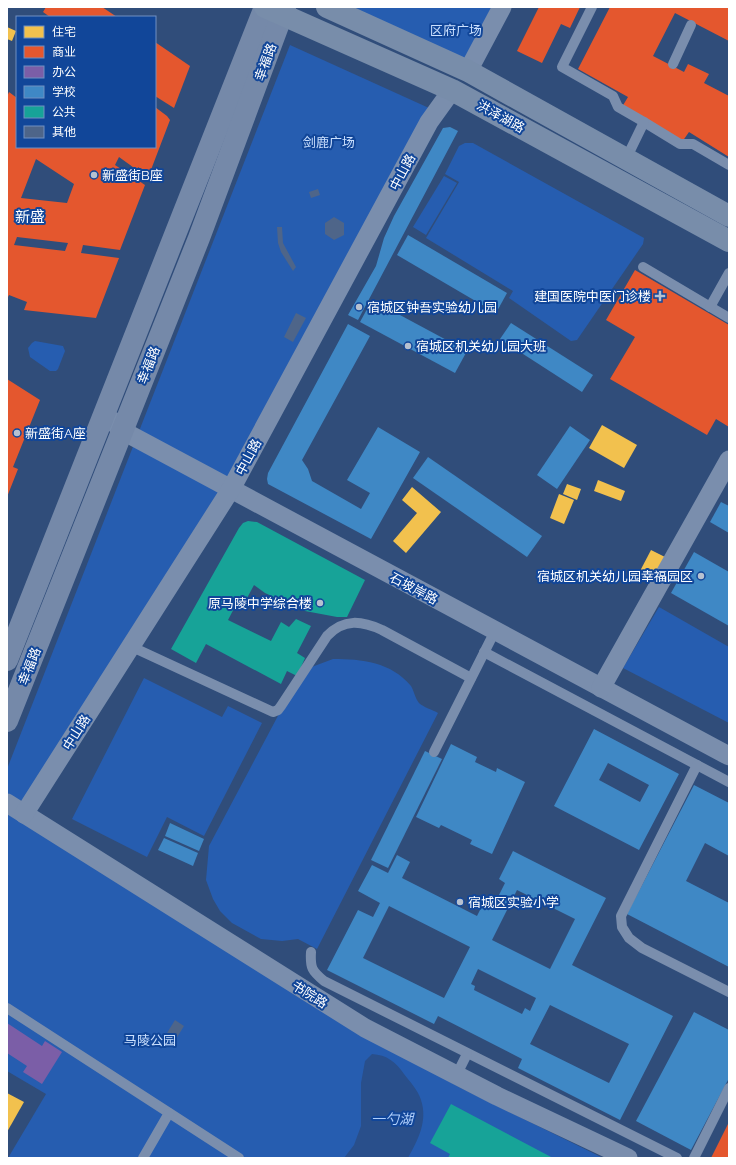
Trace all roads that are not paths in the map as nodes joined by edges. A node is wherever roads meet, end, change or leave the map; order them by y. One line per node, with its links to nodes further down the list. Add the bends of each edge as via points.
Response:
1 (327, 7): 7 (main road, 洪泽湖路)
2 (502, 7): 7 (street)
3 (592, 7): 9 (lane, via 562,67 613,96 618,107)
4 (274, 9): 8 (main road, 洪泽湖路); 18 (main road, 幸福路); 19 (main road, 幸福路, via 199,238)
5 (691, 25): 6 (lane)
6 (673, 64)
7 (468, 71): 10 (main road, 洪泽湖路)
8 (452, 90): 13 (main road, 洪泽湖路); 21 (street, 中山路, via 429,122)
9 (644, 122): 10 (lane); 11 (lane, via 680,144 693,144)
10 (626, 158): 12 (main road, 洪泽湖路)
11 (729, 165)
12 (729, 216)
13 (729, 241)
14 (643, 267): 16 (lane)
15 (729, 273): 16 (lane)
16 (710, 307): 17 (lane)
17 (729, 318)
18 (105, 412): 19 (street, 石坡岸路); 25 (main road, 幸福路)
19 (121, 430): 21 (street, 石坡岸路); 28 (main road, 幸福路)
20 (729, 460): 27 (street)
21 (231, 489): 22 (street, 石坡岸路); 23 (street, 中山路)
22 (495, 631): 24 (lane); 27 (street, 石坡岸路)
23 (130, 646): 26 (lane, via 273,712 281,706 327,636 341,625 351,623 369,624); 34 (street, 中山路)
24 (484, 652): 26 (lane); 31 (lane)
25 (7, 660)
26 (471, 678): 29 (lane)
27 (601, 688): 30 (street, 石坡岸路)
28 (7, 721)
29 (434, 752)
30 (729, 756)
31 (698, 765): 32 (lane); 36 (lane, via 621,916 622,927 629,938 642,948)
32 (729, 782)
33 (7, 803): 34 (street, 书院路)
34 (24, 814): 39 (street, 书院路, via 365,1028)
35 (311, 952): 38 (lane, via 310,964 314,973 324,981)
36 (729, 992)
37 (7, 1008): 41 (lane)
38 (467, 1054): 39 (lane); 45 (lane)
39 (456, 1076): 44 (street, 书院路)
40 (729, 1088): 46 (lane)
41 (169, 1113): 42 (lane); 43 (lane)
42 (143, 1158)
43 (239, 1158)
44 (628, 1158)
45 (677, 1158)
46 (694, 1158)

